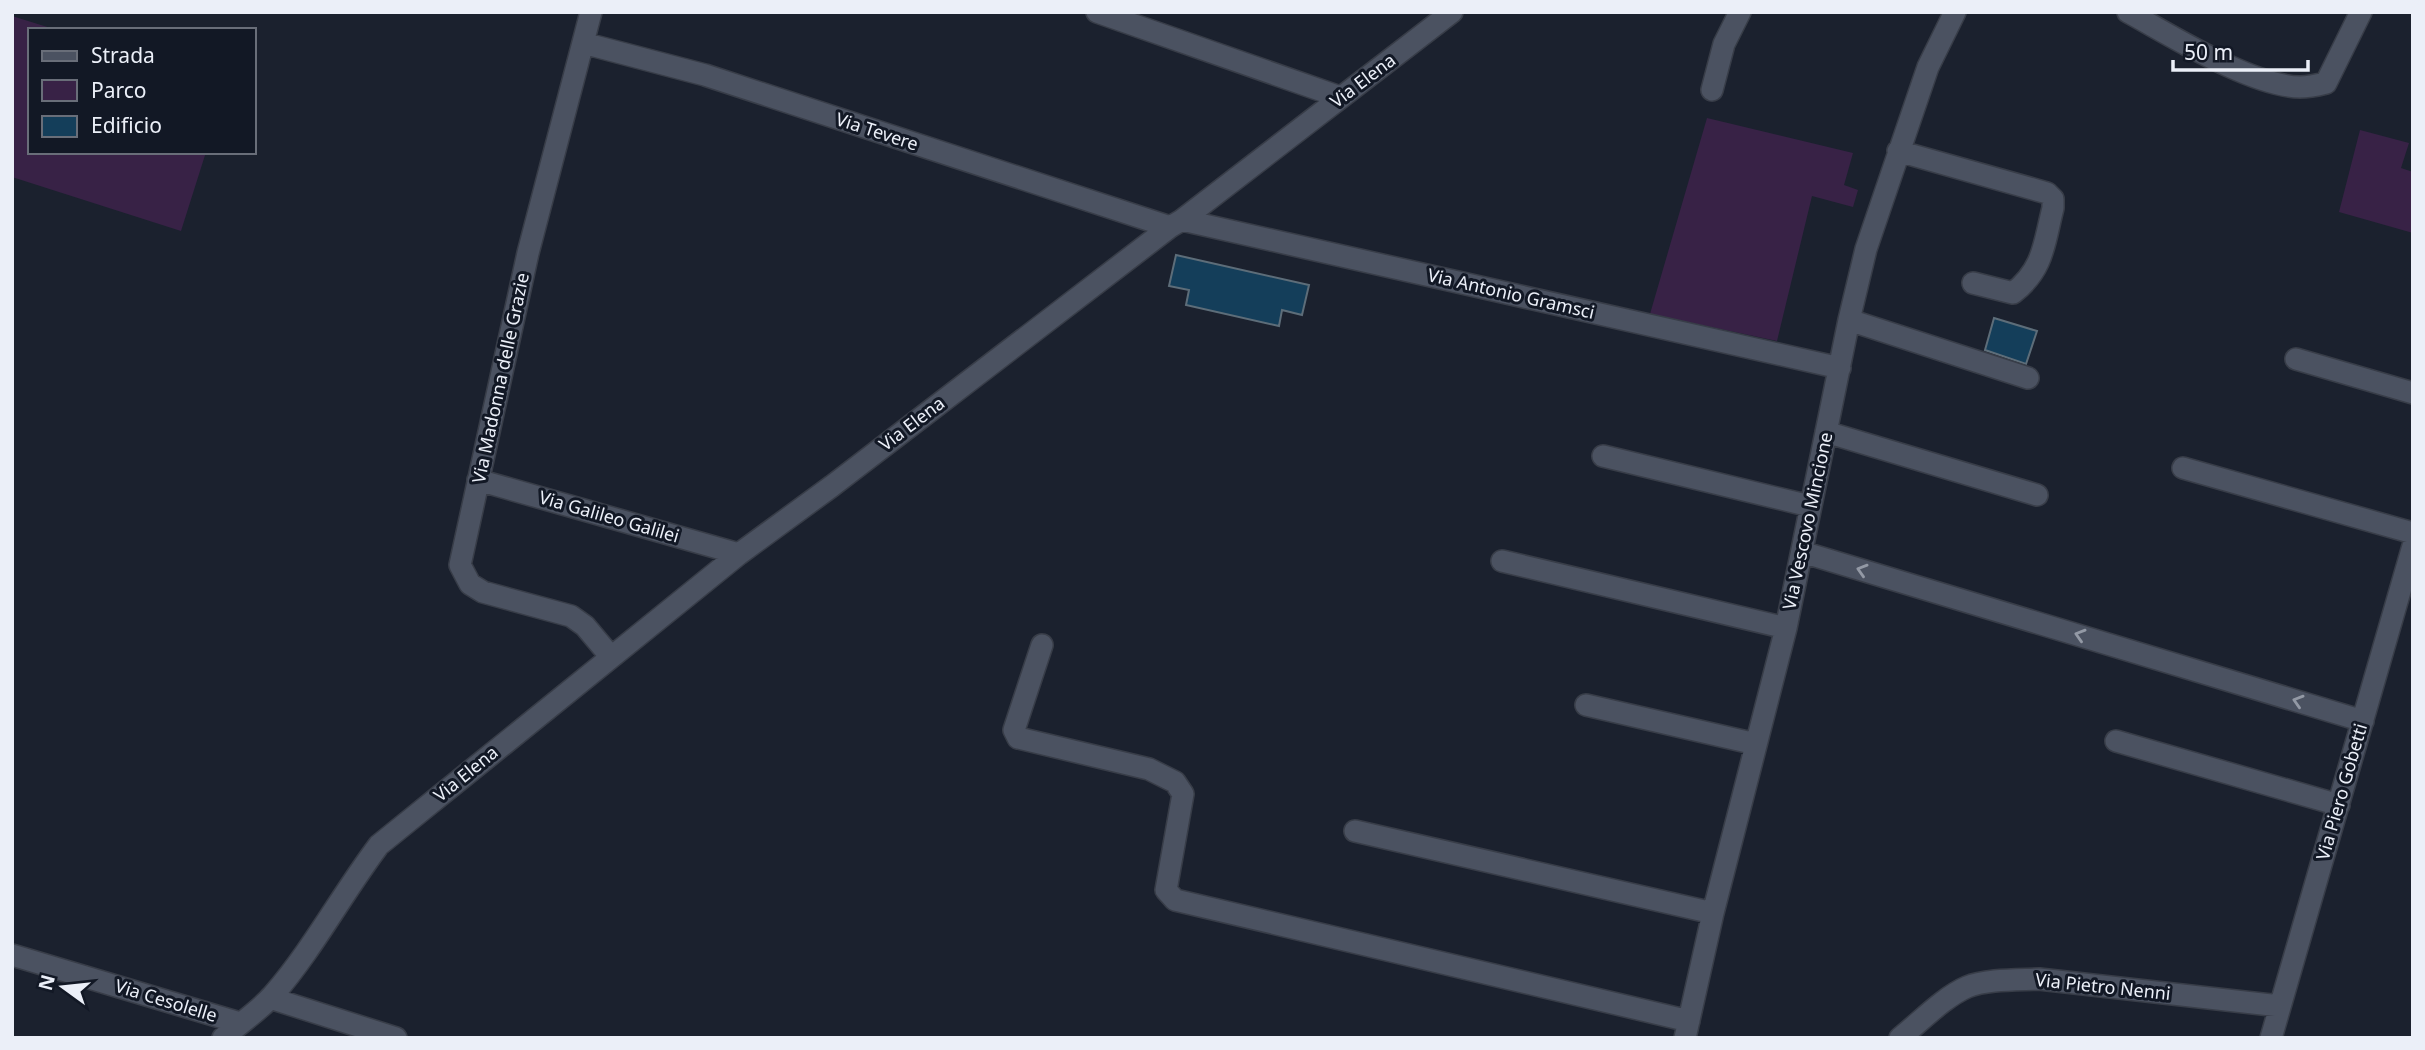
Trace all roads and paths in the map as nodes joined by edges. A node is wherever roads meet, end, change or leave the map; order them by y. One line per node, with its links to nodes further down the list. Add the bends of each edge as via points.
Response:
1 (591, 12): 8 (street, Via Madonna delle Grazie)
2 (1097, 12): 10 (street)
3 (1452, 12): 10 (street, Via Elena)
4 (1740, 12): 9 (street, via 1724,44)
5 (1955, 12): 11 (street, Via Vescovo Mincione, via 1928,67)
6 (2128, 12): 7 (street, via 2232,68 2302,88 2326,83)
7 (2361, 12)
8 (583, 43): 12 (street, Via Tevere, via 705,75); 22 (street, Via Madonna delle Grazie, via 528,253)
9 (1712, 90)
10 (1340, 97): 12 (street, Via Elena)
11 (1898, 151): 13 (street, via 2047,193 2053,199 2037,268 2026,282 2013,293); 14 (street, Via Vescovo Mincione)
12 (1176, 223): 16 (street, Via Antonio Gramsci); 28 (street, Via Elena)
13 (1973, 283)
14 (1849, 320): 16 (street, Via Vescovo Mincione); 17 (street)
15 (2296, 359): 18 (street)
16 (1840, 368): 19 (street, Via Vescovo Mincione)
17 (2028, 378)
18 (2413, 393)
19 (1826, 432): 23 (street); 24 (street, Via Vescovo Mincione)
20 (1603, 456): 24 (street)
21 (2183, 468): 25 (street)
22 (478, 480): 28 (street, Via Galileo Galilei); 32 (street, Via Madonna delle Grazie, via 460,565 470,584 483,592 571,616)
23 (2037, 495)
24 (1810, 506): 27 (street, Via Vescovo Mincione)
25 (2413, 533)
26 (2413, 546): 34 (street, Via Piero Gobetti)
27 (1802, 552): 30 (street, Via Vescovo Mincione); 34 (street, one-way to 27)
28 (739, 554): 32 (street, Via Elena)
29 (1502, 561): 30 (street)
30 (1786, 628): 36 (street, Via Vescovo Mincione)
31 (1042, 645): 44 (street, via 1014,730 1018,738 1149,769 1175,782 1183,794 1166,890 1175,900)
32 (611, 657): 41 (street, Via Elena, via 379,845)
33 (1586, 705): 36 (street)
34 (2363, 721): 37 (street, Via Piero Gobetti)
35 (2116, 741): 37 (street)
36 (1756, 744): 39 (street, Via Vescovo Mincione)
37 (2339, 805): 42 (street, Via Piero Gobetti)
38 (1355, 831): 39 (street)
39 (1713, 913): 44 (street, Via Vescovo Mincione)
40 (12, 955): 43 (street, Via Cesolelle)
41 (271, 998): 43 (street); 46 (street)
42 (2280, 1006): 47 (street, Via Pietro Nenni, via 2039,979 2007,980 1969,986); 48 (street, Via Piero Gobetti)
43 (240, 1023): 45 (street)
44 (1687, 1029)
45 (223, 1038)
46 (396, 1038)
47 (1900, 1038)
48 (2271, 1038)

